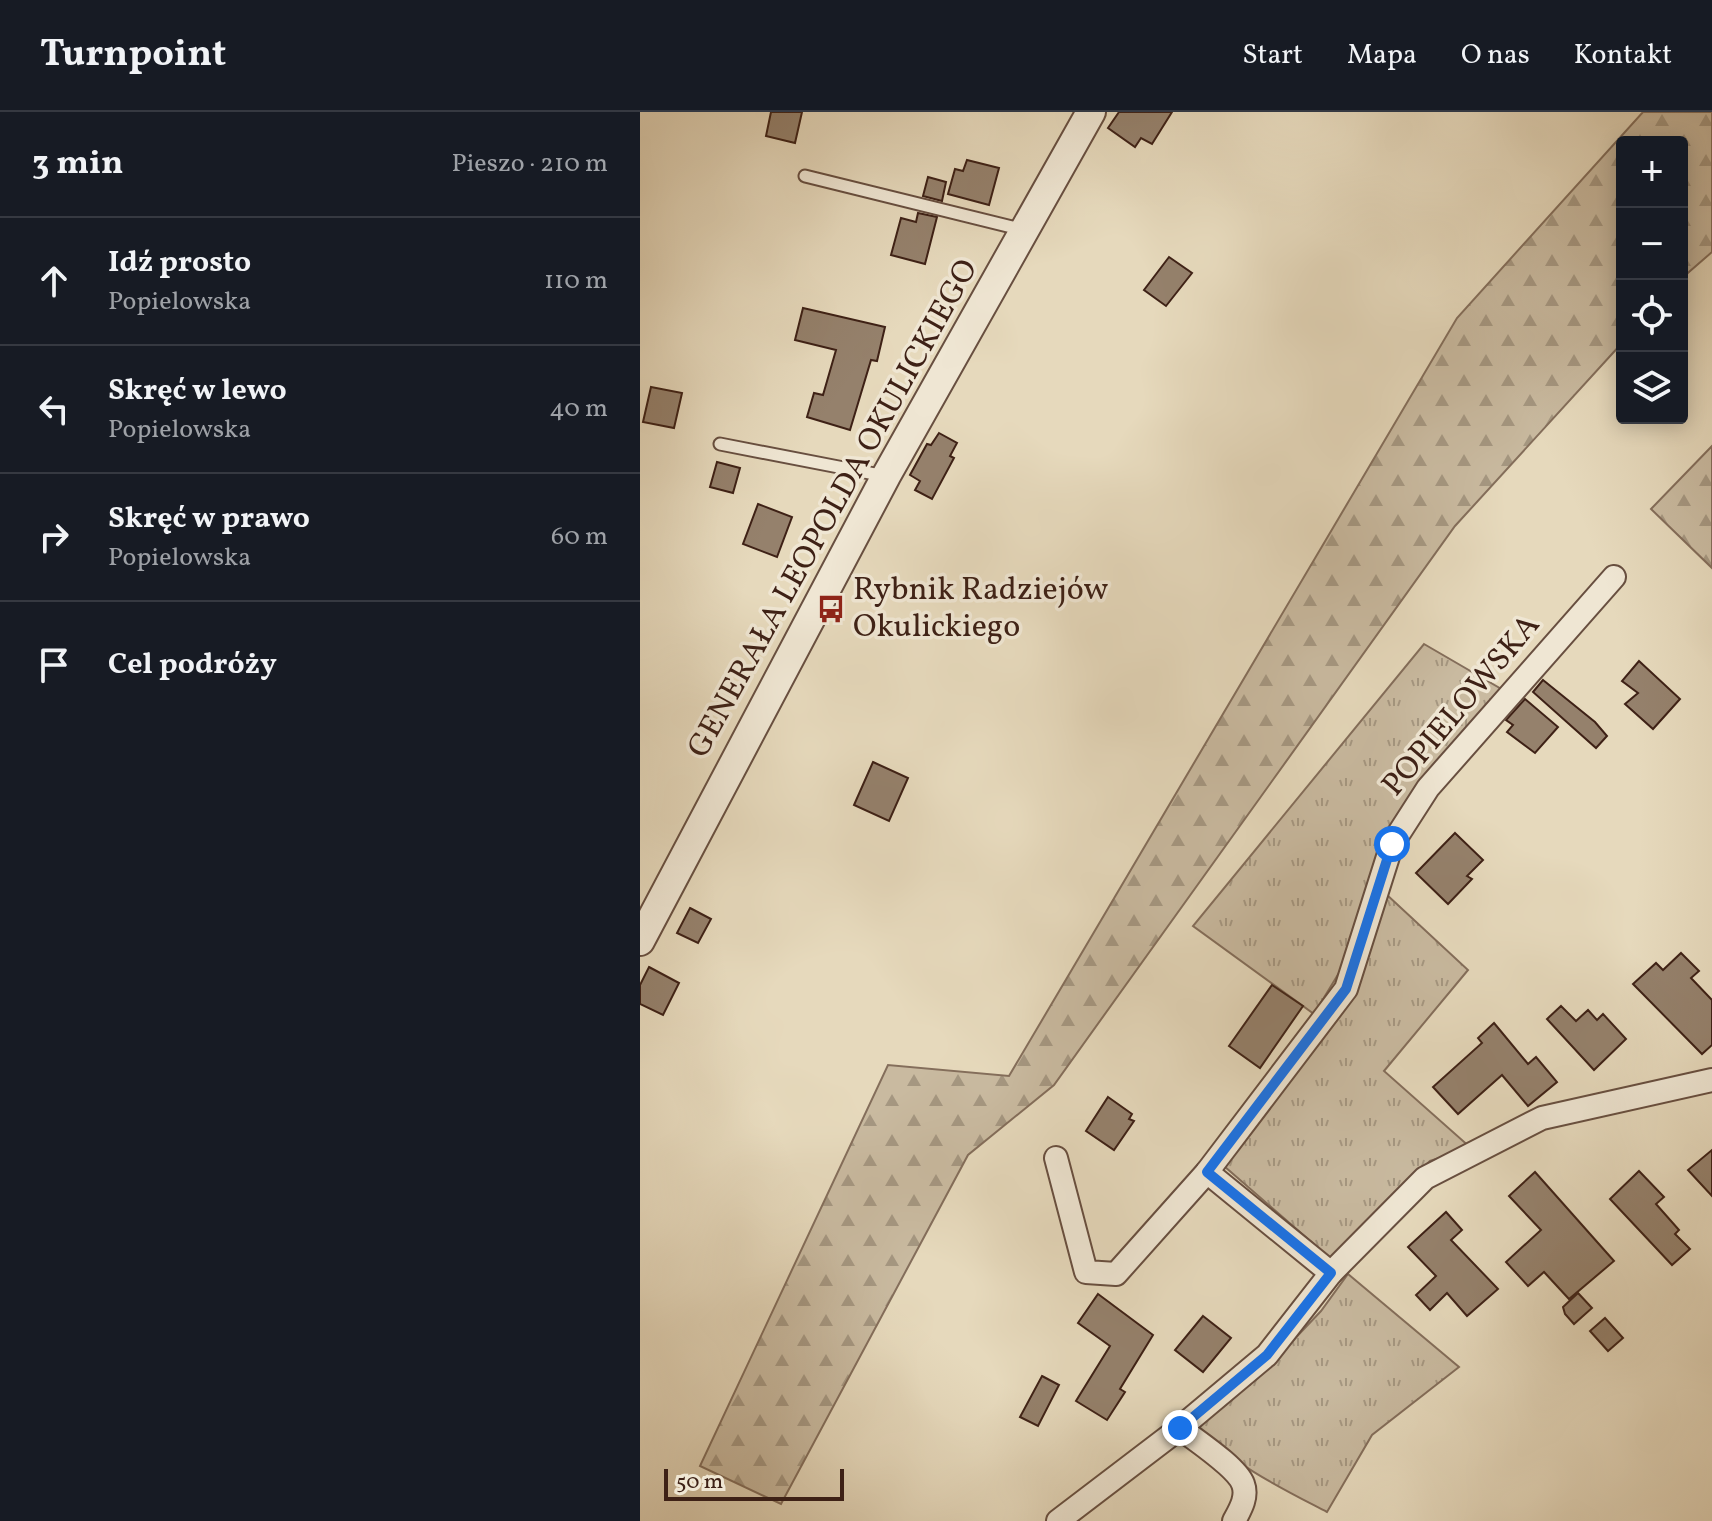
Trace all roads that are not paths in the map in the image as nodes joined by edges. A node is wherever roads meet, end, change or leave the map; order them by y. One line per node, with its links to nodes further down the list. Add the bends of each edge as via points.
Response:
1 (1091, 112): 3 (street, GENERAŁA LEOPOLDA OKULICKIEGO)
2 (805, 176): 3 (lane)
3 (1025, 230): 5 (street, GENERAŁA LEOPOLDA OKULICKIEGO)
4 (720, 444): 5 (lane)
5 (886, 476): 7 (street, GENERAŁA LEOPOLDA OKULICKIEGO)
6 (1614, 577): 10 (street, POPIELOWSKA, via 1428,788 1392,844 1346,989)
7 (640, 941)
8 (1712, 1080): 11 (street, via 1542,1118 1425,1178)
9 (1056, 1158): 10 (street, POPIELOWSKA, via 1086,1272 1116,1274)
10 (1207, 1172): 11 (street)
11 (1331, 1273): 12 (street, via 1267,1355)
12 (1180, 1428): 13 (street); 14 (street, via 1243,1484 1243,1504)
13 (1058, 1521)
14 (1234, 1521)

